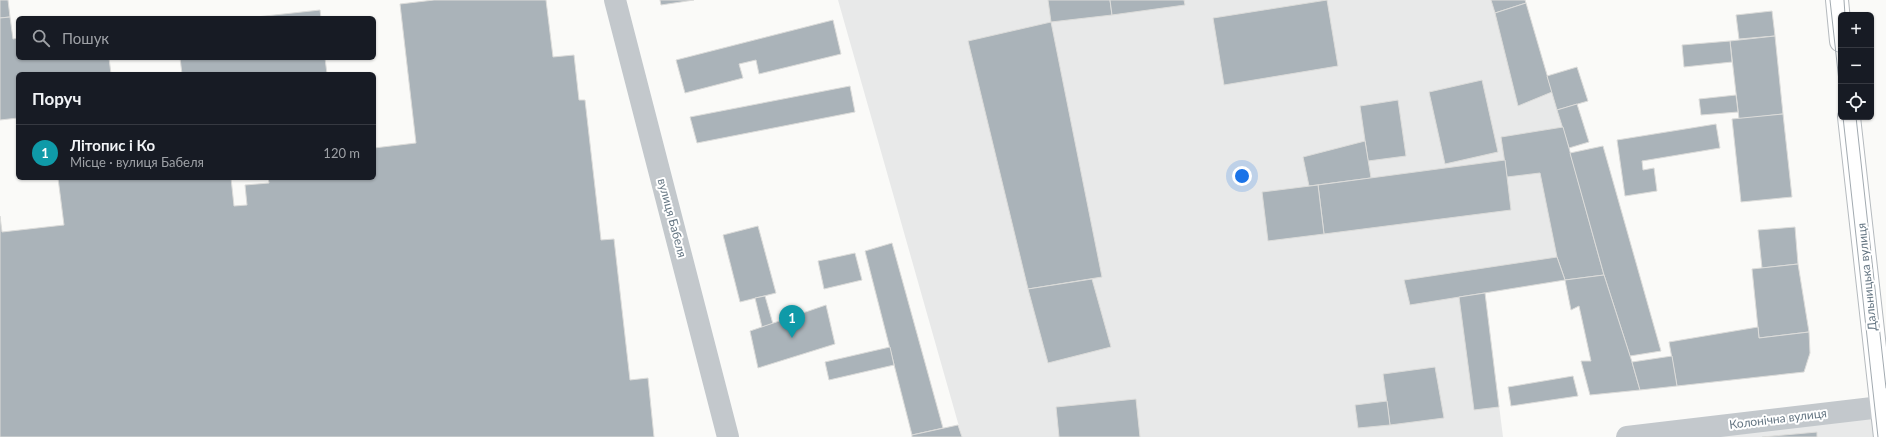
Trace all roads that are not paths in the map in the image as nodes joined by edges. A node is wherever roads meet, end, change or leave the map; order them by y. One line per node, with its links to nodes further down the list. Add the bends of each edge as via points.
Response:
1 (615, 0): 6 (street, вулиця Бабеля)
2 (1836, 0): 3 (main road)
3 (1838, 16)
4 (1849, 120): 5 (main road, Дальницька вулиця)
5 (1882, 407): 7 (street, Колонічна вулиця); 8 (main road, Дальницька вулиця)
6 (728, 437)
7 (1627, 437)
8 (1885, 437)

